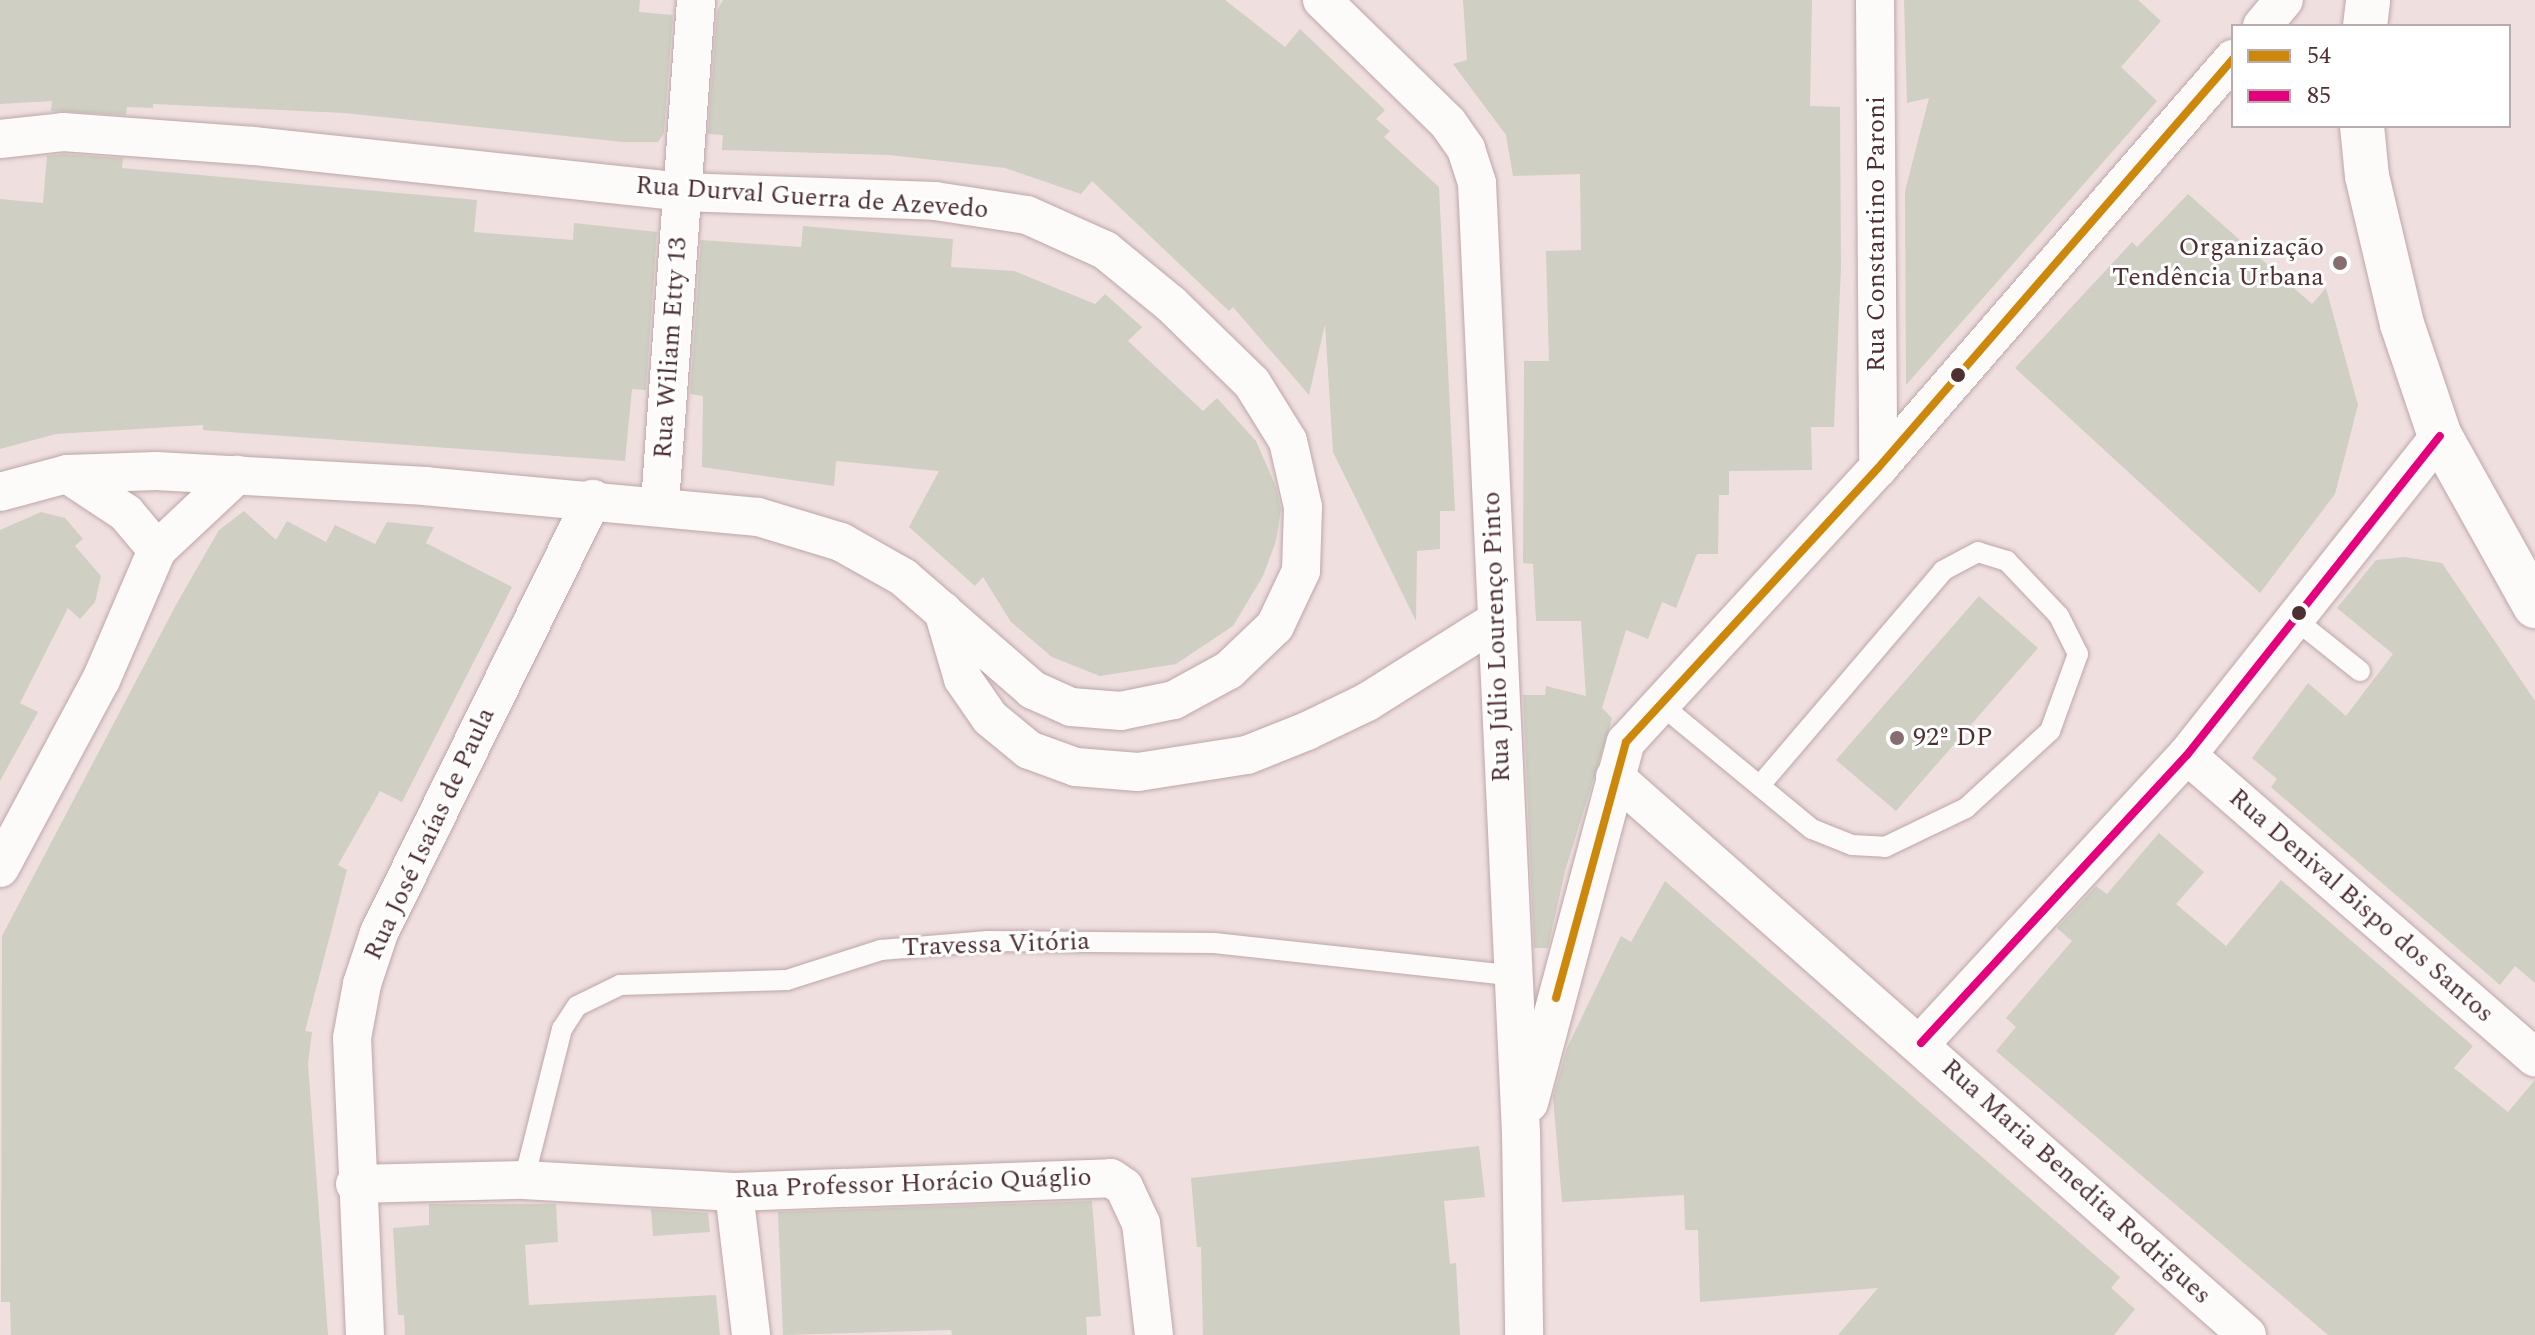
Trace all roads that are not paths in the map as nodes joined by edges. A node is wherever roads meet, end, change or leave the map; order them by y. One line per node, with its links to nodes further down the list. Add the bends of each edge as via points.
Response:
1 (696, 0): 11 (street, Rua Wiliam Etty 13)
2 (1322, 0): 22 (street, Rua Júlio Lourenço Pinto, via 1448,123 1466,149 1477,183)
3 (1875, 0): 13 (street, Rua Constantino Paroni)
4 (2284, 0): 6 (street)
5 (2368, 0): 7 (main road)
6 (2264, 24)
7 (2365, 24)
8 (2231, 61): 13 (street)
9 (2362, 128): 12 (main road, via 2367,176 2402,324)
10 (0, 139): 11 (street, Rua Durval Guerra de Azevedo, via 63,132 253,146)
11 (681, 192): 18 (street, Rua Wiliam Etty 13); 21 (street, Rua Durval Guerra de Azevedo, via 935,201 1027,215 1105,250 1171,304 1252,383 1288,441 1303,507 1301,571 1275,626 1229,670 1174,700 1121,711 1071,707 1033,690)
12 (2440, 436): 20 (main road); 23 (street)
13 (1878, 468): 25 (street)
14 (67, 474): 15 (street, Rua Durval Guerra de Azevedo); 16 (street, Rua Durval Guerra de Azevedo); 19 (street, via 126,513)
15 (237, 475): 17 (street, Rua Durval Guerra de Azevedo); 19 (street)
16 (0, 492)
17 (593, 499): 18 (street, Rua Durval Guerra de Azevedo); 35 (street, Rua José Isaías de Paula, via 379,933 352,1038)
18 (660, 504): 21 (street, Rua Durval Guerra de Azevedo, via 758,517 841,542 903,577)
19 (157, 550): 29 (street, via 101,680)
20 (2535, 606)
21 (943, 611): 22 (street, via 963,679 990,718 1029,750 1076,767 1138,772 1247,755 1307,731 1367,702)
22 (1497, 620): 30 (street, Rua Júlio Lourenço Pinto)
23 (2296, 620): 24 (lane); 26 (street)
24 (2360, 671)
25 (1659, 703): 27 (street, via 1626,742); 28 (lane)
26 (2187, 755): 31 (street); 32 (street, Rua Denival Bispo dos Santos)
27 (1615, 777): 31 (street, Rua Maria Benedita Rodrigues); 33 (street)
28 (1760, 785): 28 (lane, via 1812,829 1852,845 1885,847 1923,832 1966,808 2050,731 2078,654 2059,616 2007,561 1978,552 1943,571)
29 (0, 868)
30 (1510, 975): 33 (street, Rua Júlio Lourenço Pinto); 34 (lane, Travessa Vitória, via 1214,943 988,941 881,950 787,980 620,985 577,1006 562,1029)
31 (1921, 1043): 37 (street, Rua Maria Benedita Rodrigues)
32 (2535, 1057)
33 (1521, 1133): 41 (street, Rua Júlio Lourenço Pinto)
34 (524, 1180): 35 (street, Rua Professor Horácio Quáglio); 36 (street, Rua Professor Horácio Quáglio)
35 (355, 1184): 38 (street, Rua José Isaías de Paula)
36 (734, 1192): 39 (street); 40 (street, Rua Professor Horácio Quáglio, via 1111,1178 1124,1187 1141,1223)
37 (2223, 1328)
38 (365, 1335)
39 (751, 1335)
40 (1154, 1335)
41 (1524, 1335)

